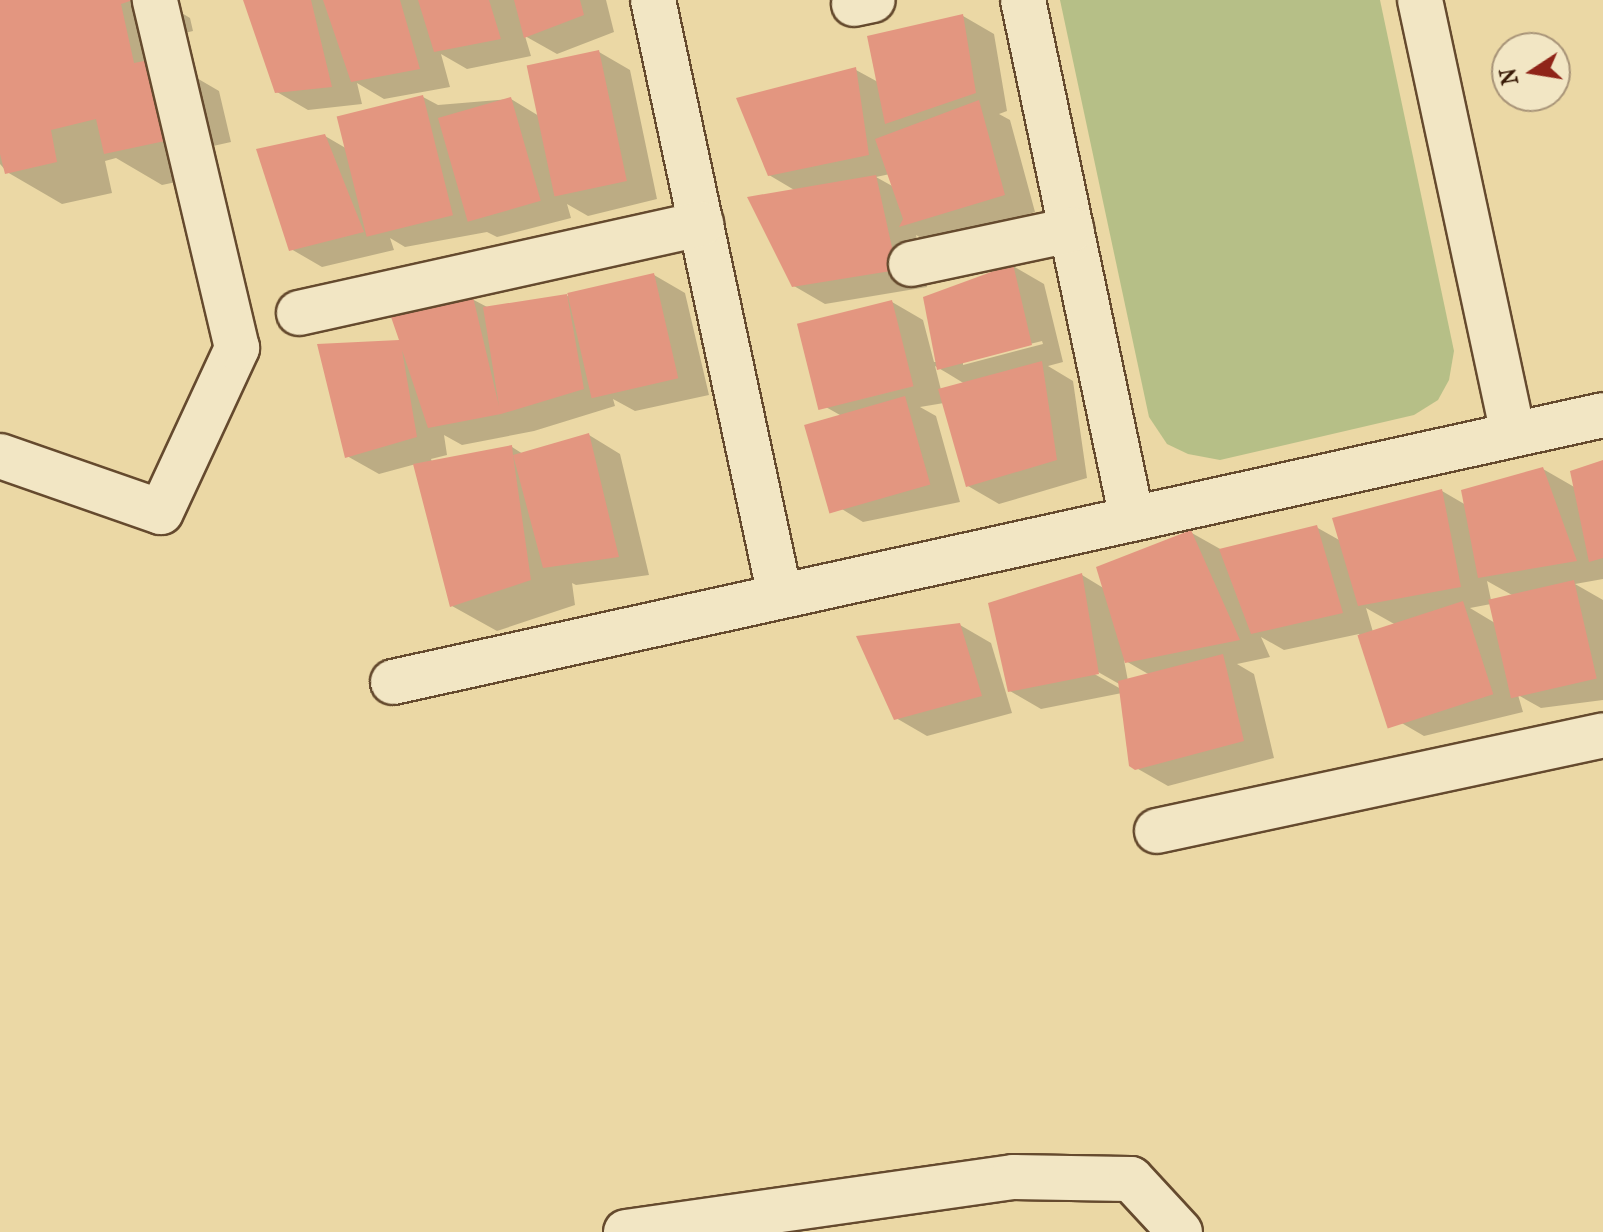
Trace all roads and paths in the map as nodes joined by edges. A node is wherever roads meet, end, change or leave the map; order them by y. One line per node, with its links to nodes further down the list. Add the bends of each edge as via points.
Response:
1 (155, 0): 11 (street, via 237,348 161,512)
2 (653, 0): 5 (street)
3 (1023, 0): 6 (street)
4 (1420, 0): 10 (street)
5 (701, 224): 8 (street); 13 (street)
6 (1071, 230): 7 (street); 12 (street)
7 (911, 264)
8 (299, 313)
9 (1603, 415): 10 (street)
10 (1513, 434): 12 (street)
11 (0, 456)
12 (1132, 519): 13 (street)
13 (780, 596): 14 (street)
14 (393, 682)
15 (1603, 735): 16 (street)
16 (1157, 831)
17 (626, 1232): 18 (street, via 1013,1177 1131,1179)
18 (1180, 1232)

